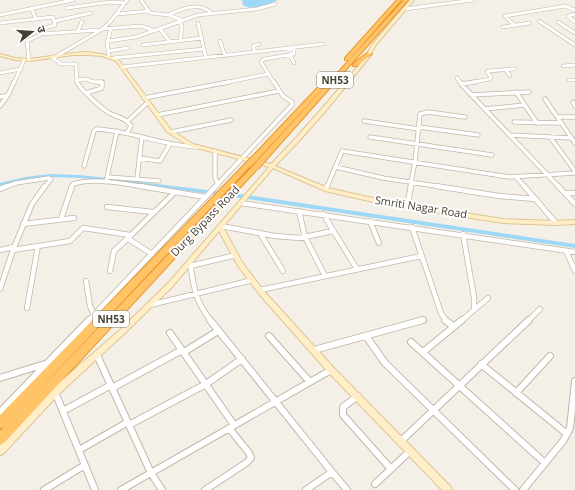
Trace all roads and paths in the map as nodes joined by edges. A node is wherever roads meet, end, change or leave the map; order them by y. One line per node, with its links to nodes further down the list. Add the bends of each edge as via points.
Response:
1 (73, 0): 8 (street)
2 (77, 0): 11 (street)
3 (141, 0): 16 (street)
4 (399, 0): 124 (highway, Durg Bypass Road / NH53, bridge, via 255,158)
5 (406, 0): 73 (highway, Durg Bypass Road / NH53)
6 (412, 0): 14 (street)
7 (473, 0): 14 (street)
8 (59, 1): 12 (street)
9 (126, 1): 11 (street); 19 (street)
10 (275, 4): 18 (street, via 266,8)
11 (79, 6): 13 (street)
12 (31, 8): 21 (street); 23 (street)
13 (67, 8)
14 (405, 9): 58 (street)
15 (575, 10): 33 (street, via 565,6 505,16)
16 (148, 11): 19 (street); 22 (street)
17 (91, 13): 24 (street)
18 (211, 13): 22 (street, via 205,7 201,7 179,10); 26 (street)
19 (118, 14): 36 (street)
20 (575, 14): 29 (street, via 568,16)
21 (0, 15)
22 (168, 15): 26 (street)
23 (36, 19): 24 (street, via 52,16); 30 (street)
24 (55, 21): 41 (street, via 55,25 41,29)
25 (82, 21): 39 (street)
26 (180, 21): 37 (street); 44 (street)
27 (539, 21): 50 (street)
28 (558, 22): 40 (street)
29 (575, 22)
30 (0, 23)
31 (198, 23): 42 (street)
32 (529, 23): 33 (street)
33 (514, 25): 34 (street)
34 (503, 27)
35 (111, 28): 36 (street); 38 (street, via 141,26); 43 (street)
36 (101, 29): 39 (street); 62 (street)
37 (160, 29): 38 (street); 46 (street)
38 (155, 31): 43 (street)
39 (78, 32): 41 (street)
40 (575, 33)
41 (41, 34): 65 (street, via 27,41)
42 (202, 38): 44 (street); 53 (street)
43 (108, 41): 55 (street)
44 (180, 41): 46 (street)
45 (220, 41): 61 (street)
46 (170, 42): 47 (street)
47 (160, 43): 51 (street); 57 (street)
48 (259, 44): 56 (street, via 253,46)
49 (323, 44): 54 (street)
50 (575, 45)
51 (143, 46)
52 (128, 48): 55 (street)
53 (204, 48): 57 (street); 64 (street)
54 (294, 48): 56 (street); 60 (street, via 295,53)
55 (108, 51): 63 (street)
56 (255, 52): 61 (street)
57 (159, 53): 63 (street)
58 (369, 54): 73 (highway); 126 (street)
59 (0, 55): 65 (street)
60 (290, 55): 66 (street); 75 (street, via 262,60 261,64)
61 (225, 56): 64 (street)
62 (53, 57): 63 (street, via 84,52); 65 (street); 78 (street, via 61,64 76,64)
63 (111, 57): 68 (street, Smriti Nagar Road)
64 (206, 58): 68 (street)
65 (27, 60): 70 (street)
66 (294, 63)
67 (575, 65): 69 (street)
68 (122, 66): 89 (street, Smriti Nagar Road)
69 (563, 66)
70 (20, 69): 74 (street); 86 (street)
71 (505, 69): 72 (street); 76 (street); 81 (street, via 487,72 490,79)
72 (515, 69)
73 (342, 72): 124 (highway, Durg Bypass Road / NH53, bridge, via 262,160)
74 (0, 73)
75 (268, 74): 82 (street); 89 (street)
76 (510, 76)
77 (457, 78): 81 (street)
78 (77, 80): 83 (street); 83 (street, via 102,82 102,88)
79 (569, 80): 80 (street)
80 (575, 80)
81 (461, 83): 87 (street)
82 (279, 91): 95 (street); 122 (street, via 292,102 292,105)
83 (86, 92): 100 (street, via 105,110)
84 (516, 92): 85 (street); 87 (street); 92 (street)
85 (529, 92)
86 (8, 95): 88 (street); 93 (street)
87 (471, 95): 94 (street)
88 (0, 97)
89 (144, 98): 91 (street, Smriti Nagar Road)
90 (544, 99): 97 (street)
91 (148, 102): 95 (street, Smriti Nagar Road); 100 (street)
92 (525, 105): 94 (street); 103 (street)
93 (0, 106)
94 (484, 109): 110 (street)
95 (157, 115): 107 (street, Smriti Nagar Road)
96 (465, 117): 105 (street, via 425,112 420,114)
97 (558, 117): 98 (street); 104 (street)
98 (575, 118)
99 (230, 120): 107 (street)
100 (128, 121): 108 (street, via 132,126)
101 (364, 121): 105 (street)
102 (514, 122): 103 (street)
103 (536, 123): 104 (street)
104 (562, 123): 114 (street)
105 (419, 128): 109 (street); 117 (street)
106 (117, 132): 108 (street); 125 (street, via 95,130); 130 (street)
107 (171, 132): 118 (street, Smriti Nagar Road)
108 (127, 133): 112 (street)
109 (478, 135)
110 (509, 135): 111 (street); 129 (street)
111 (550, 136): 114 (street); 128 (street)
112 (142, 137): 116 (street); 121 (street)
113 (370, 137): 117 (street)
114 (571, 138): 115 (street)
115 (575, 143)
116 (170, 144): 118 (street); 121 (street, via 160,161)
117 (417, 144): 120 (street); 123 (street)
118 (198, 147): 119 (street, Smriti Nagar Road)
119 (214, 151): 122 (street, Smriti Nagar Road); 136 (street, via 215,177)
120 (492, 155)
121 (139, 158): 132 (street)
122 (242, 158): 126 (street, Smriti Nagar Road); 136 (street)
123 (415, 162): 127 (street, via 342,151); 131 (street); 135 (street)
124 (253, 165): 144 (highway, Durg Bypass Road / NH53, via 236,189); 144 (highway, Durg Bypass Road / NH53, via 227,188)
125 (84, 166)
126 (272, 166): 138 (street, Smriti Nagar Road); 145 (street)
127 (336, 167): 135 (street); 138 (street)
128 (575, 172): 129 (street)
129 (547, 175): 131 (street); 140 (street)
130 (108, 177): 132 (street); 134 (street)
131 (516, 177): 143 (street)
132 (137, 178): 133 (street)
133 (159, 181)
134 (106, 182): 139 (street); 153 (street, via 74,183)
135 (412, 182): 143 (street, via 499,196); 147 (street)
136 (218, 184): 142 (street)
137 (0, 189): 157 (street, via 16,183 51,179 34,201)
138 (326, 189): 147 (street, Smriti Nagar Road)
139 (174, 192): 142 (street); 150 (street)
140 (565, 193): 141 (street); 146 (street)
141 (575, 193)
142 (205, 198): 171 (street)
143 (536, 199): 156 (street)
144 (220, 201): 220 (highway, Durg Bypass Road / NH53); 224 (highway, Durg Bypass Road / NH53)
145 (241, 203): 149 (street); 158 (street)
146 (575, 204)
147 (407, 206): 156 (street, Smriti Nagar Road, via 504,221)
148 (107, 207): 150 (street)
149 (299, 211): 151 (street); 164 (street)
150 (153, 212): 163 (street)
151 (323, 214): 154 (street); 160 (street)
152 (74, 218): 153 (street)
153 (61, 219): 157 (street)
154 (370, 221): 159 (street); 165 (street)
155 (575, 222): 156 (street, Smriti Nagar Road)
156 (556, 223)
157 (23, 224): 167 (street)
158 (221, 227): 161 (street); 172 (street); 174 (street)
159 (412, 227): 162 (street); 173 (street)
160 (333, 231): 164 (street); 175 (street)
161 (260, 233): 164 (street); 177 (street)
162 (463, 234): 169 (street); 188 (street)
163 (129, 236): 166 (street, via 83,228 72,240); 171 (street); 176 (street, via 114,251)
164 (304, 238): 179 (street)
165 (379, 243)
166 (38, 246): 167 (street); 187 (street)
167 (13, 248): 168 (street); 182 (street)
168 (0, 250)
169 (566, 251): 170 (street); 178 (street)
170 (575, 252)
171 (152, 254): 190 (street)
172 (236, 256): 174 (street); 180 (street)
173 (421, 256): 175 (street); 192 (street, via 441,313)
174 (190, 265): 184 (street); 186 (street)
175 (357, 270): 179 (street)
176 (110, 271)
177 (283, 271)
178 (575, 271)
179 (325, 276): 183 (street)
180 (253, 280): 183 (street); 184 (street)
181 (86, 281): 190 (street)
182 (0, 289)
183 (260, 290): 198 (street)
184 (195, 295): 186 (street); 193 (street)
185 (488, 298): 188 (street)
186 (150, 305): 201 (street)
187 (27, 308)
188 (474, 308): 192 (street)
189 (540, 309): 205 (street)
190 (94, 315): 204 (street)
191 (423, 320): 196 (street)
192 (453, 326): 200 (street)
193 (218, 330): 199 (street); 203 (street)
194 (170, 334): 199 (street)
195 (269, 336): 209 (street)
196 (366, 336): 198 (street); 217 (street, via 385,363)
197 (411, 342): 200 (street)
198 (314, 350): 206 (street)
199 (183, 351): 210 (street); 212 (street)
200 (423, 352): 211 (street)
201 (97, 355): 212 (street); 213 (street)
202 (550, 356): 214 (street)
203 (242, 359): 210 (street); 216 (street)
204 (47, 364): 207 (street); 218 (street)
205 (481, 364): 211 (street); 214 (street)
206 (331, 370): 209 (street); 215 (street)
207 (0, 378)
208 (575, 381): 223 (street, via 570,428)
209 (310, 382): 216 (street)
210 (206, 384): 221 (street); 222 (street)
211 (459, 384): 217 (street); 229 (street)
212 (111, 387): 219 (street); 221 (street)
213 (55, 392): 219 (street); 228 (street)
214 (516, 392): 223 (street)
215 (358, 396): 225 (street); 231 (street, via 343,407 343,415)
216 (276, 401): 222 (street); 232 (street)
217 (433, 409): 225 (street); 243 (street)
218 (0, 412)
219 (63, 412): 226 (street)
220 (0, 423)
221 (128, 423): 226 (street); 233 (street)
222 (232, 427): 233 (street); 240 (street, via 251,458)
223 (566, 434): 229 (street)
224 (0, 439)
225 (401, 441): 227 (street)
226 (79, 450): 230 (street)
227 (410, 451): 231 (street); 235 (street)
228 (0, 452)
229 (545, 463): 244 (street)
230 (85, 465): 236 (street); 237 (street)
231 (391, 469): 234 (street)
232 (332, 472): 241 (street); 242 (street)
233 (151, 473): 238 (street); 239 (street)
234 (375, 484)
235 (446, 489)
236 (44, 490)
237 (95, 490)
238 (121, 490)
239 (162, 490)
240 (205, 490)
241 (306, 490)
242 (347, 490)
243 (515, 490)
244 (523, 490)

